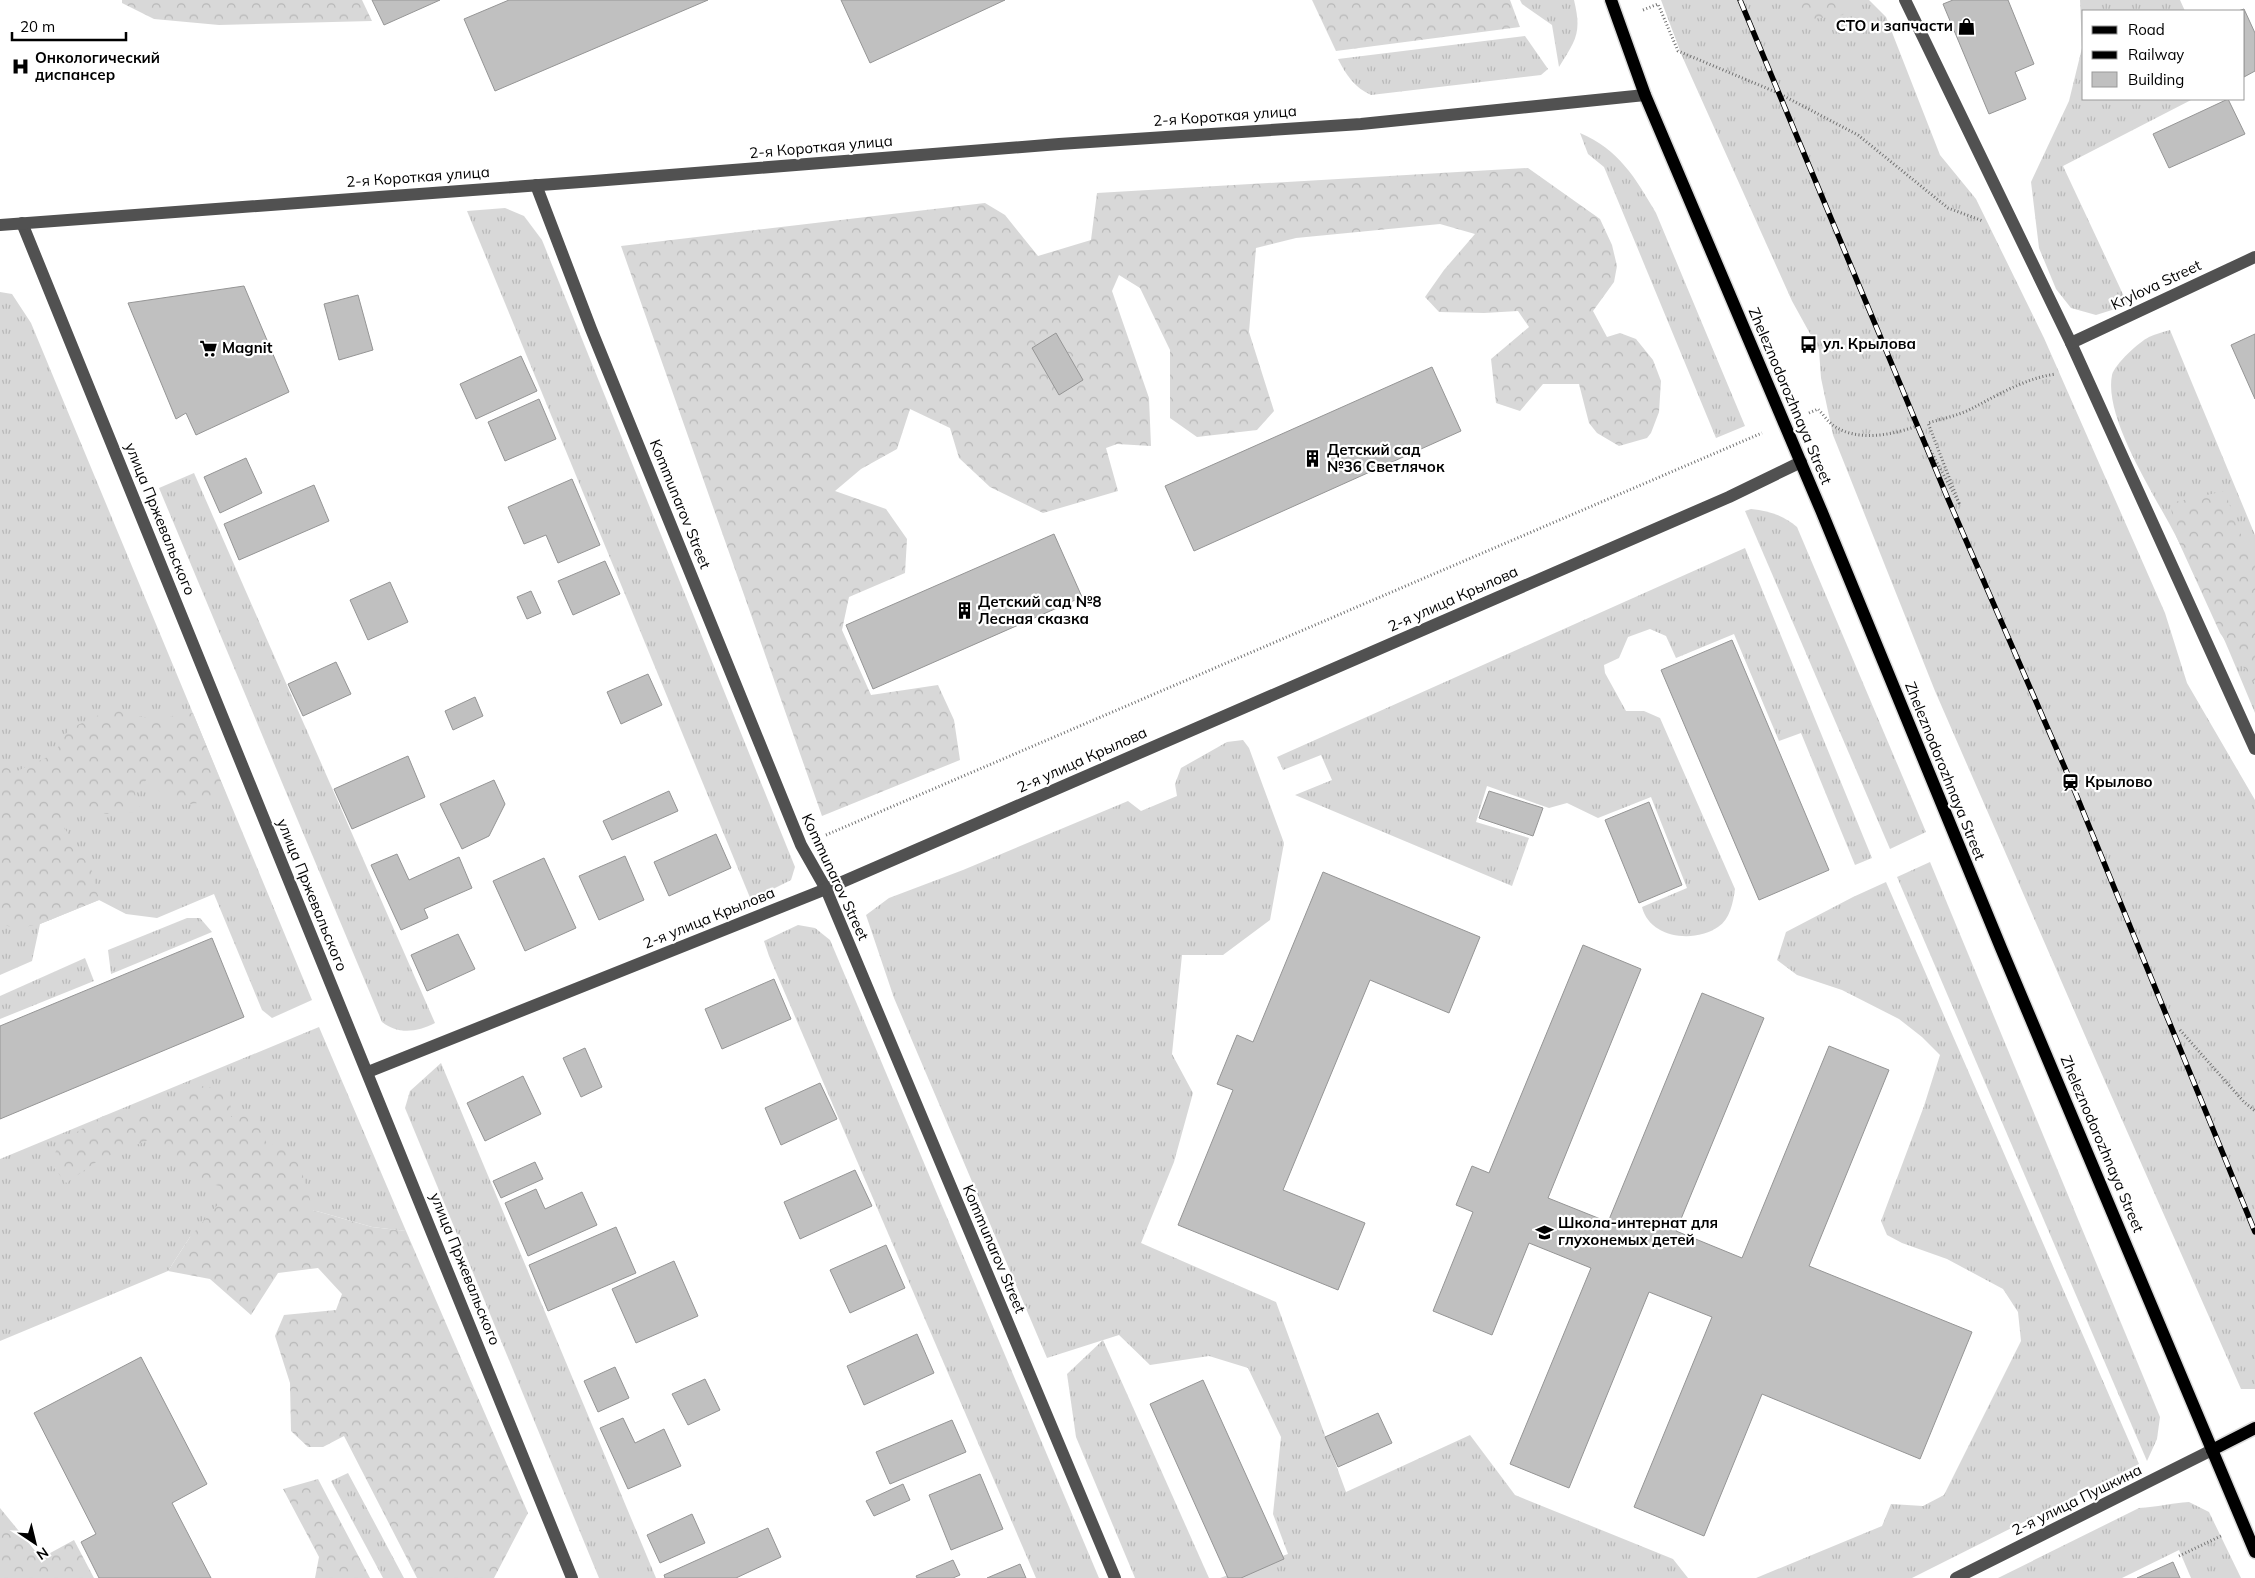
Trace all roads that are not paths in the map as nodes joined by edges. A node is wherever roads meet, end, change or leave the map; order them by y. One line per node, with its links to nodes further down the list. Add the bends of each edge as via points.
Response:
1 (1611, 0): 3 (main road, Zheleznodorozhnaya Street)
2 (1906, 0): 8 (street)
3 (1645, 94): 4 (street, 2-я Короткая улица, via 1361,124 1069,143); 9 (main road, Zheleznodorozhnaya Street)
4 (536, 185): 5 (street, 2-я Короткая улица); 11 (street, Kommunarov Street, via 591,330 801,845)
5 (22, 223): 6 (street, 2-я Короткая улица); 12 (street, улица Пржевальского)
6 (0, 225)
7 (2255, 257): 8 (street, Krylova Street)
8 (2071, 343): 10 (street)
9 (1801, 462): 11 (street, 2-я улица Крылова, via 1701,509); 14 (main road, Zheleznodorozhnaya Street)
10 (2255, 749)
11 (826, 889): 12 (street, 2-я улица Крылова); 17 (street, Kommunarov Street)
12 (368, 1072): 16 (street, улица Пржевальского)
13 (2255, 1428): 14 (main road)
14 (2212, 1450): 15 (main road, Zheleznodorozhnaya Street); 18 (street, 2-я улица Пушкина)
15 (2255, 1552)
16 (572, 1578)
17 (1115, 1578)
18 (1956, 1578)

